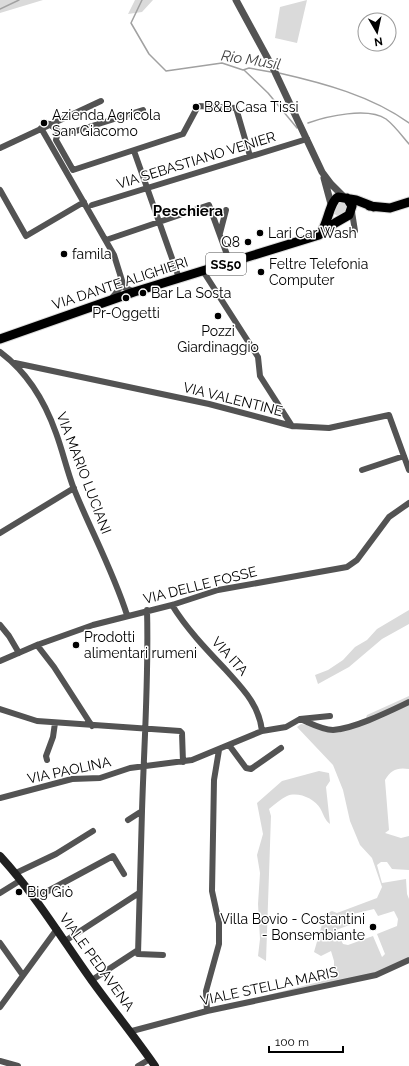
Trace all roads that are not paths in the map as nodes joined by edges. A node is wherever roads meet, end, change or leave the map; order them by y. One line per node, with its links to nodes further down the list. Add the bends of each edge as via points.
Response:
1 (236, 0): 8 (street)
2 (101, 101): 4 (street)
3 (144, 110): 7 (street, via 76,131)
4 (56, 121): 5 (street); 7 (street, via 59,123)
5 (48, 124): 6 (street); 7 (street)
6 (41, 128): 9 (street); 16 (street)
7 (60, 132): 10 (street, via 56,140 73,170)
8 (307, 139): 11 (street, VIA SEBASTIANO VENIER); 12 (street)
9 (0, 148)
10 (134, 151): 11 (street, via 183,134 198,106 236,108); 13 (street)
11 (250, 156): 13 (street, VIA SEBASTIANO VENIER)
12 (322, 172): 15 (street); 19 (street)
13 (147, 188): 18 (street, VIA SEBASTIANO VENIER); 24 (street)
14 (0, 190): 16 (street, via 26,236)
15 (345, 198): 19 (main road, via 335,199); 20 (main road); 22 (main road, via 351,203)
16 (84, 202): 27 (street)
17 (409, 202): 20 (main road, via 390,208)
18 (92, 205)
19 (331, 207): 23 (main road, via 335,216); 26 (main road, via 328,220)
20 (374, 207): 22 (main road, via 363,206)
21 (226, 210): 25 (street)
22 (352, 210): 23 (main road, SS50); 23 (street, via 355,231)
23 (343, 218): 26 (main road, VIA DANTE ALIGHIERI / SS50)
24 (160, 223): 25 (street, via 211,206); 27 (street); 31 (street)
25 (220, 232): 28 (street)
26 (319, 235): 28 (main road, VIA DANTE ALIGHIERI / SS50)
27 (106, 240): 30 (street, via 117,260)
28 (230, 263): 29 (main road, VIA DANTE ALIGHIERI / SS50)
29 (203, 271): 31 (main road, VIA DANTE ALIGHIERI / SS50); 38 (street, via 258,357 260,376)
30 (122, 278): 32 (street); 34 (street)
31 (179, 278): 33 (main road, VIA DANTE ALIGHIERI / SS50)
32 (123, 285): 33 (street, via 127,290); 34 (street, via 120,294)
33 (134, 292): 34 (main road, VIA DANTE ALIGHIERI / SS50)
34 (112, 300): 35 (main road, VIA DANTE ALIGHIERI / SS50)
35 (0, 339)
36 (0, 352): 37 (street, VIA MARIO LUCIANI)
37 (15, 363): 38 (street, VIA VALENTINE, via 209,404); 42 (street, VIA MARIO LUCIANI, via 42,399 56,432)
38 (292, 426): 39 (street, VIA VALENTINE, via 329,428 390,415)
39 (404, 456): 40 (street); 41 (street, VIA VALENTINE)
40 (362, 470)
41 (409, 470)
42 (74, 488): 44 (street); 47 (street, VIA MARIO LUCIANI, via 118,586)
43 (409, 503): 45 (street, VIA DELLE FOSSE, via 389,517 357,560 347,567 218,590)
44 (0, 533)
45 (172, 605): 46 (street, VIA DELLE FOSSE); 58 (street, VIA ITA, via 186,626 249,696)
46 (147, 610): 47 (street, VIA DELLE FOSSE); 59 (street, via 149,654)
47 (127, 615): 49 (street, VIA DELLE FOSSE, via 93,624)
48 (0, 625): 50 (street, via 10,636)
49 (37, 645): 50 (street, VIA DELLE FOSSE); 57 (street)
50 (19, 653): 51 (street, VIA DELLE FOSSE)
51 (0, 661)
52 (409, 702): 55 (street, via 357,724 332,730)
53 (0, 709): 56 (street, via 37,721)
54 (330, 716): 55 (street, VIA PAOLINA)
55 (300, 719): 58 (street, VIA PAOLINA, via 286,727)
56 (54, 723): 57 (street); 63 (street)
57 (92, 726): 59 (street)
58 (262, 729): 60 (street, VIA PAOLINA)
59 (145, 730): 64 (street, via 180,731); 65 (street)
60 (229, 746): 61 (street, via 246,768 251,769); 62 (street, VIA PAOLINA)
61 (281, 748)
62 (219, 750): 64 (street, VIA PAOLINA); 85 (street, via 214,780 212,891 219,923 218,944 206,991)
63 (47, 760)
64 (183, 762): 65 (street, VIA PAOLINA)
65 (143, 768): 66 (street, VIA PAOLINA, via 130,768 100,778 63,781); 67 (street)
66 (0, 798)
67 (142, 811): 68 (street); 73 (street)
68 (128, 820)
69 (93, 831): 72 (street)
70 (0, 856): 72 (main road, VIALE PEDAVENA)
71 (124, 874): 75 (street, via 113,856)
72 (18, 876): 74 (street); 75 (main road, VIALE PEDAVENA)
73 (139, 892): 77 (street); 79 (street)
74 (0, 893)
75 (35, 898): 76 (main road, VIALE PEDAVENA)
76 (57, 929): 77 (main road, VIALE PEDAVENA); 82 (street)
77 (65, 941): 83 (main road, VIALE PEDAVENA)
78 (0, 944): 82 (street)
79 (138, 950): 80 (street, via 138,954); 83 (street)
80 (163, 955)
81 (409, 960): 85 (street, VIALE STELLA MARIS, via 376,975)
82 (22, 974): 84 (street)
83 (92, 980): 86 (main road, VIALE PEDAVENA)
84 (0, 1005)
85 (207, 1011): 86 (street, VIALE STELLA MARIS)
86 (132, 1032): 87 (main road, VIALE PEDAVENA)
87 (150, 1059): 90 (street); 91 (main road, VIALE PEDAVENA)
88 (0, 1061): 89 (street)
89 (18, 1066)
90 (138, 1066)
91 (156, 1066)

